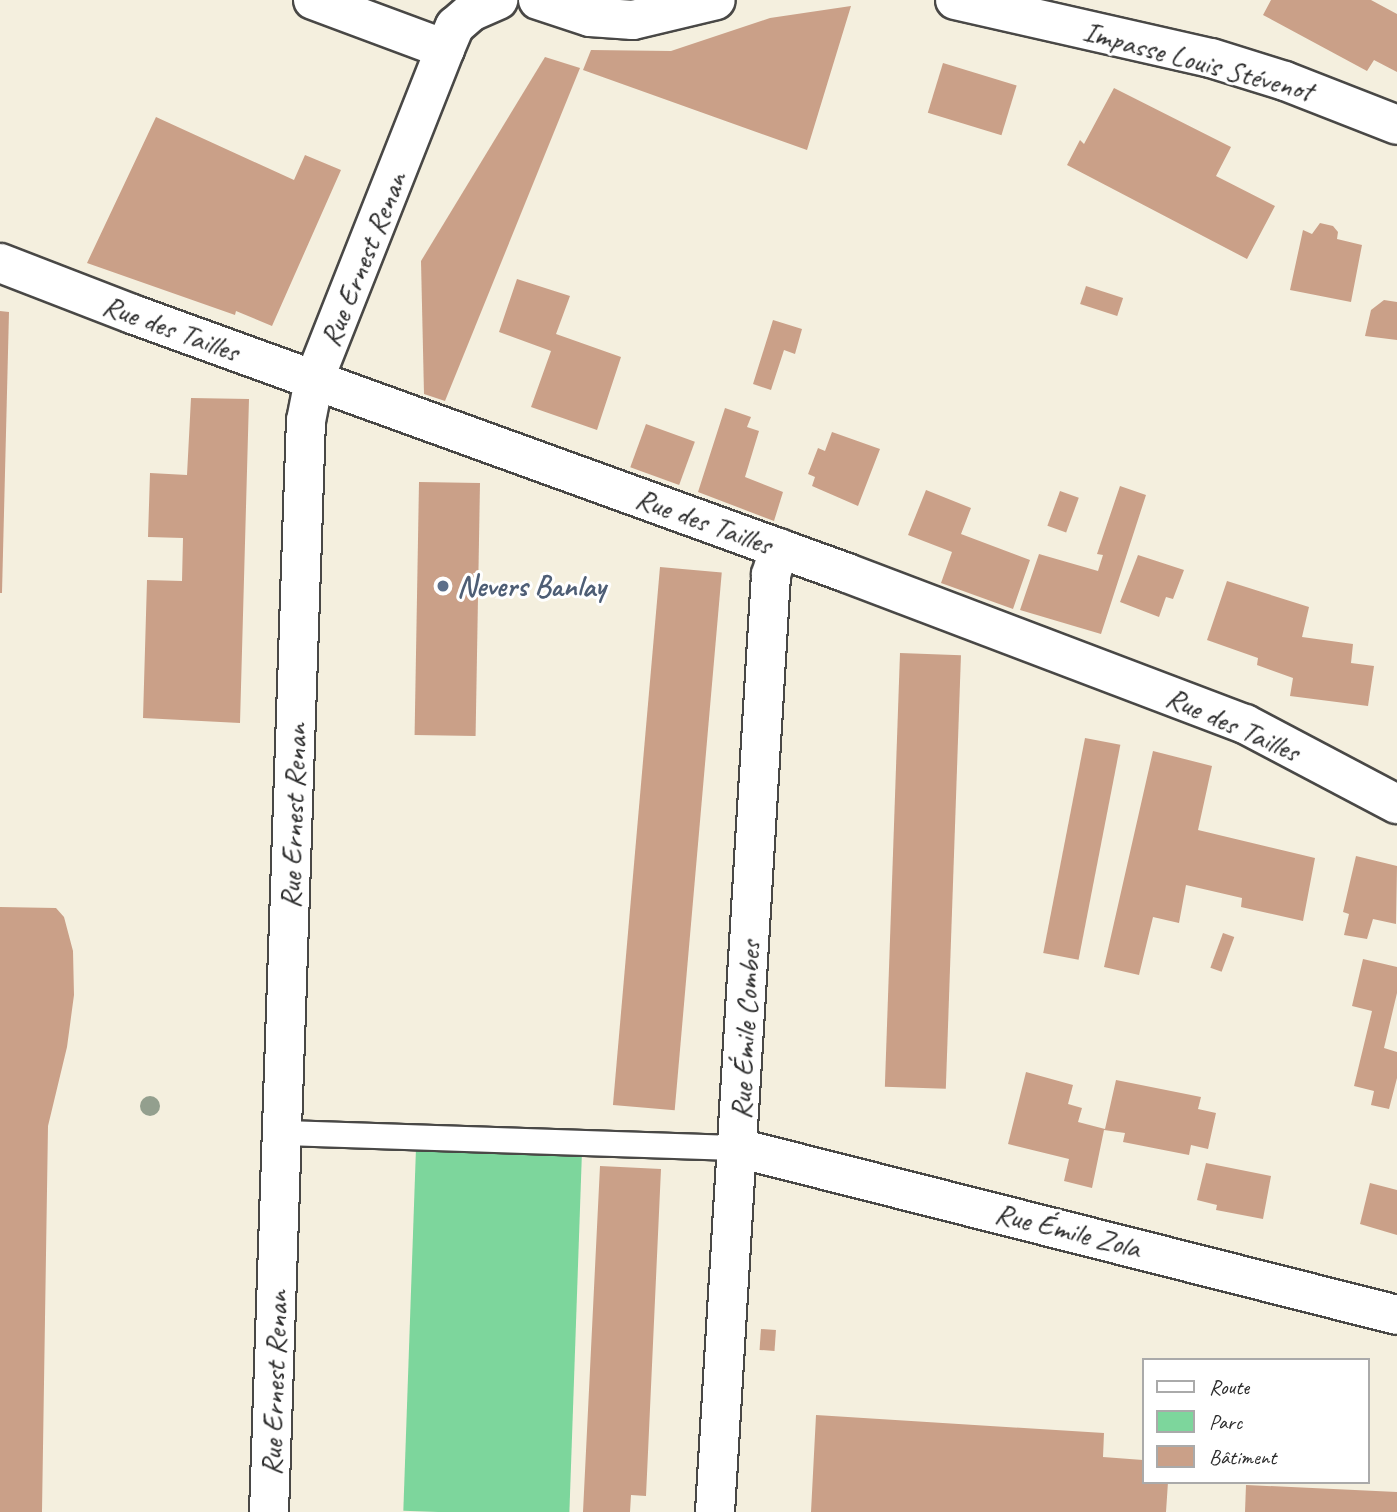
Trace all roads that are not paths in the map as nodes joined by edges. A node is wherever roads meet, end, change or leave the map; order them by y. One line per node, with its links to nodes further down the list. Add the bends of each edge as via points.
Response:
1 (313, 0): 6 (street)
2 (538, 0): 3 (street, via 590,17 633,20)
3 (716, 0)
4 (955, 0): 7 (street, Impasse Louis Stévenot, via 1211,58)
5 (484, 6): 6 (street, Rue Ernest Renan, via 455,26)
6 (445, 49): 9 (street, Rue Ernest Renan)
7 (1397, 125)
8 (0, 262): 9 (street, Rue des Tailles)
9 (314, 380): 10 (street, Rue des Tailles); 12 (street, Rue Ernest Renan, via 306,421)
10 (779, 548): 11 (street, Rue des Tailles, via 1245,724); 13 (street, Rue Émile Combes, via 771,575)
11 (1397, 804)
12 (282, 1133): 13 (lane); 15 (street, Rue Ernest Renan)
13 (738, 1148): 14 (street, Rue Émile Zola); 16 (street, Rue Émile Combes)
14 (1397, 1315)
15 (270, 1512)
16 (715, 1512)

